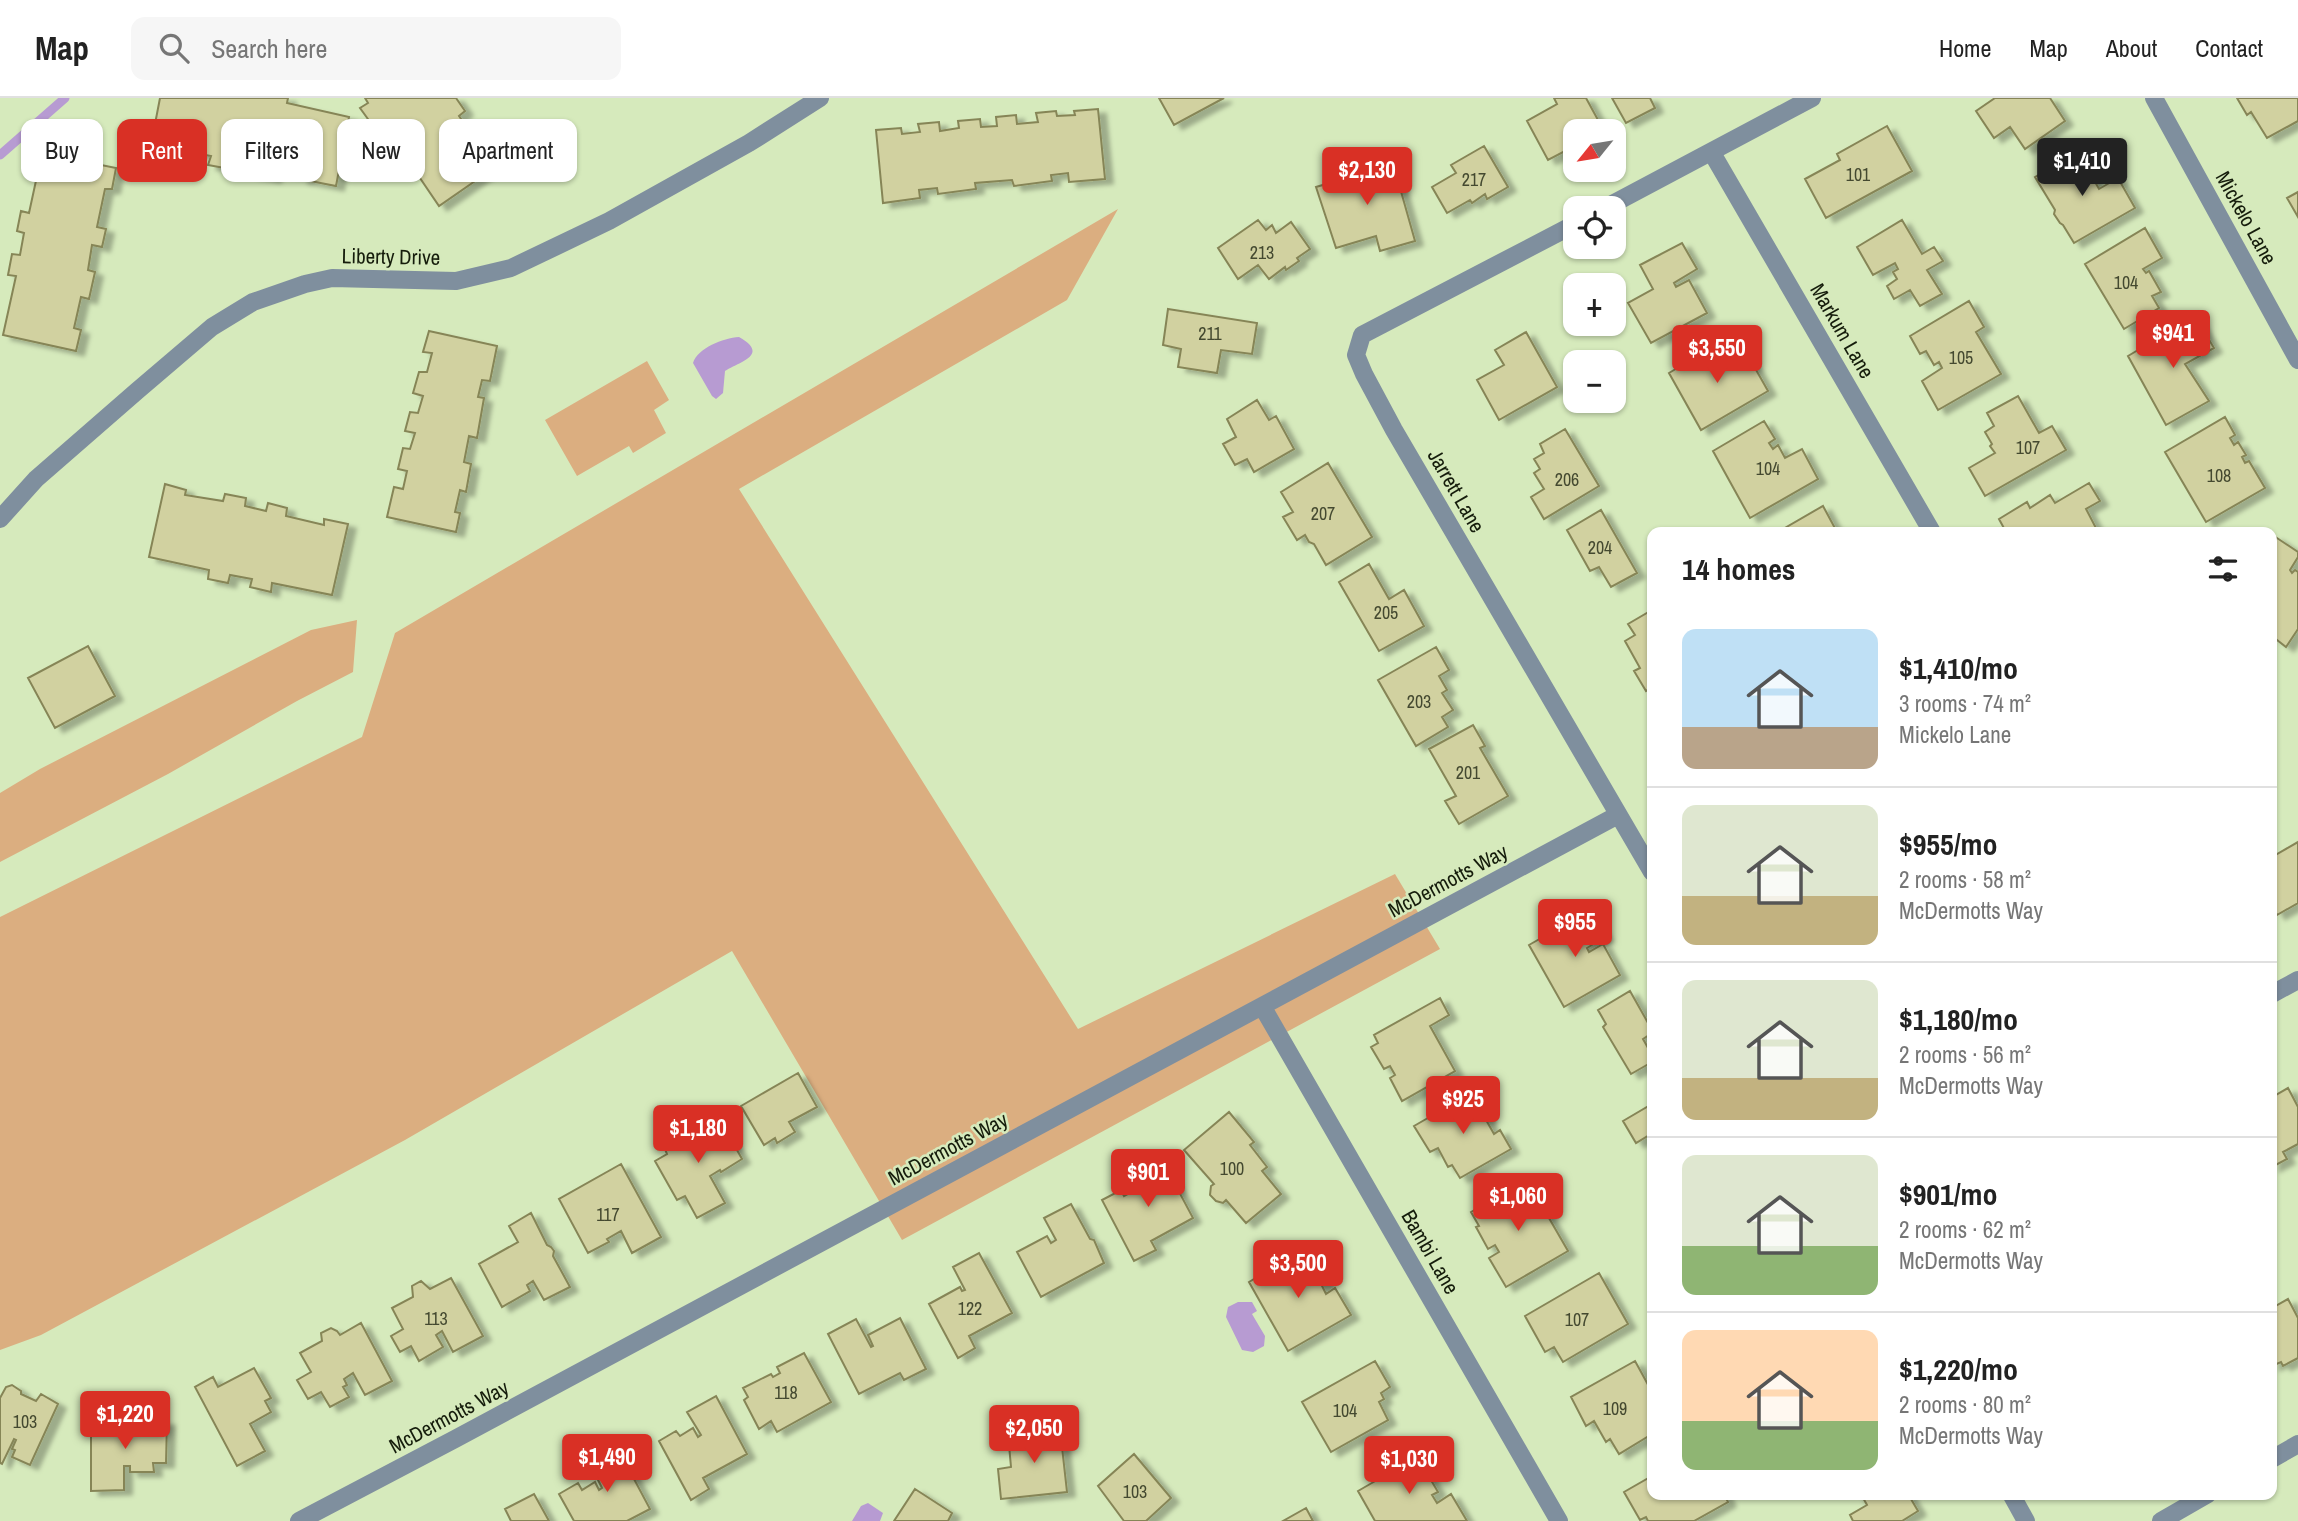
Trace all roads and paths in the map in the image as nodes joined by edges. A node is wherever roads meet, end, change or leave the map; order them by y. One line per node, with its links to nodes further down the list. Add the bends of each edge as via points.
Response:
1 (820, 98): 8 (street, Liberty Drive, via 609,221 511,268 456,281 332,278 253,302 212,327 137,391 36,479)
2 (1812, 98): 4 (street)
3 (2154, 98): 7 (street, Mickelo Lane)
4 (1712, 152): 5 (street); 9 (street, Markum Lane)
5 (1626, 197)
6 (1563, 230): 10 (street, Jarrett Lane, via 1362,335 1356,355 1394,430)
7 (2298, 359)
8 (0, 519)
9 (1929, 527)
10 (1618, 815): 11 (street, Jarrett Lane); 14 (street, McDermotts Way)
11 (1647, 864)
12 (2298, 980): 13 (street)
13 (2277, 991)
14 (1262, 1006): 19 (street, McDermotts Way); 20 (street, Bambi Lane)
15 (2298, 1444): 16 (street)
16 (2277, 1456)
17 (2014, 1500): 21 (street)
18 (2198, 1500): 22 (street)
19 (299, 1521)
20 (1559, 1521)
21 (2026, 1521)
22 (2161, 1521)

